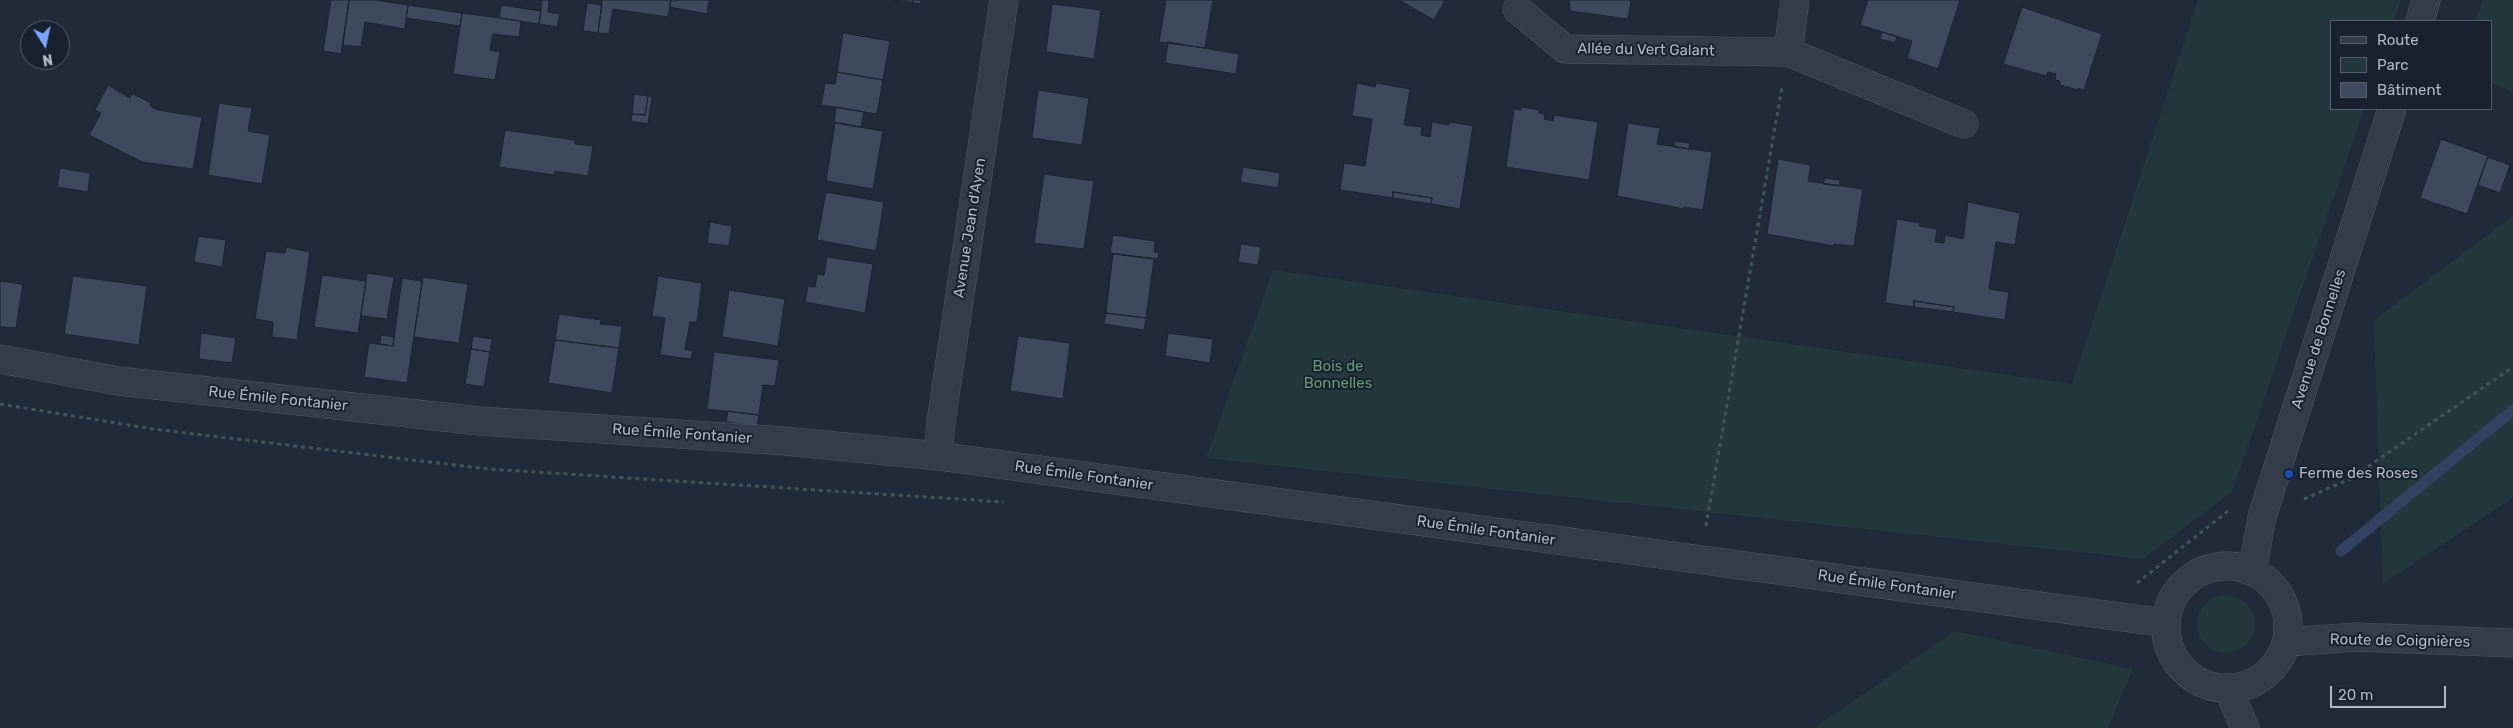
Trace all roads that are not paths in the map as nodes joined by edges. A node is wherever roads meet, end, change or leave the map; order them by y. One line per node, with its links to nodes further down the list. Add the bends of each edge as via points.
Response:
1 (1004, 0): 10 (street, Avenue Jean d'Ayen)
2 (1796, 0): 6 (street)
3 (2426, 0): 5 (street)
4 (1517, 9): 6 (street, Allée du Vert Galant, via 1565,49)
5 (2420, 20)
6 (1788, 52): 8 (street, Allée du Vert Galant)
7 (2392, 110): 11 (street, Avenue de Bonnelles, via 2262,517)
8 (1964, 124)
9 (0, 359): 10 (street, Rue Émile Fontanier, via 118,381 470,420 785,441)
10 (938, 456): 12 (street, Rue Émile Fontanier)
11 (2252, 572): 12 (street, via 2234,567 2214,567 2196,574 2181,587 2170,604); 13 (street, via 2270,584 2282,601 2288,621)
12 (2166, 623): 15 (street, via 2168,643 2176,661 2190,676 2207,685)
13 (2286, 642): 14 (street, Route de Coignières, via 2356,637); 15 (street, via 2278,661 2265,676 2248,685)
14 (2513, 643)
15 (2228, 689): 16 (street)
16 (2245, 728)

